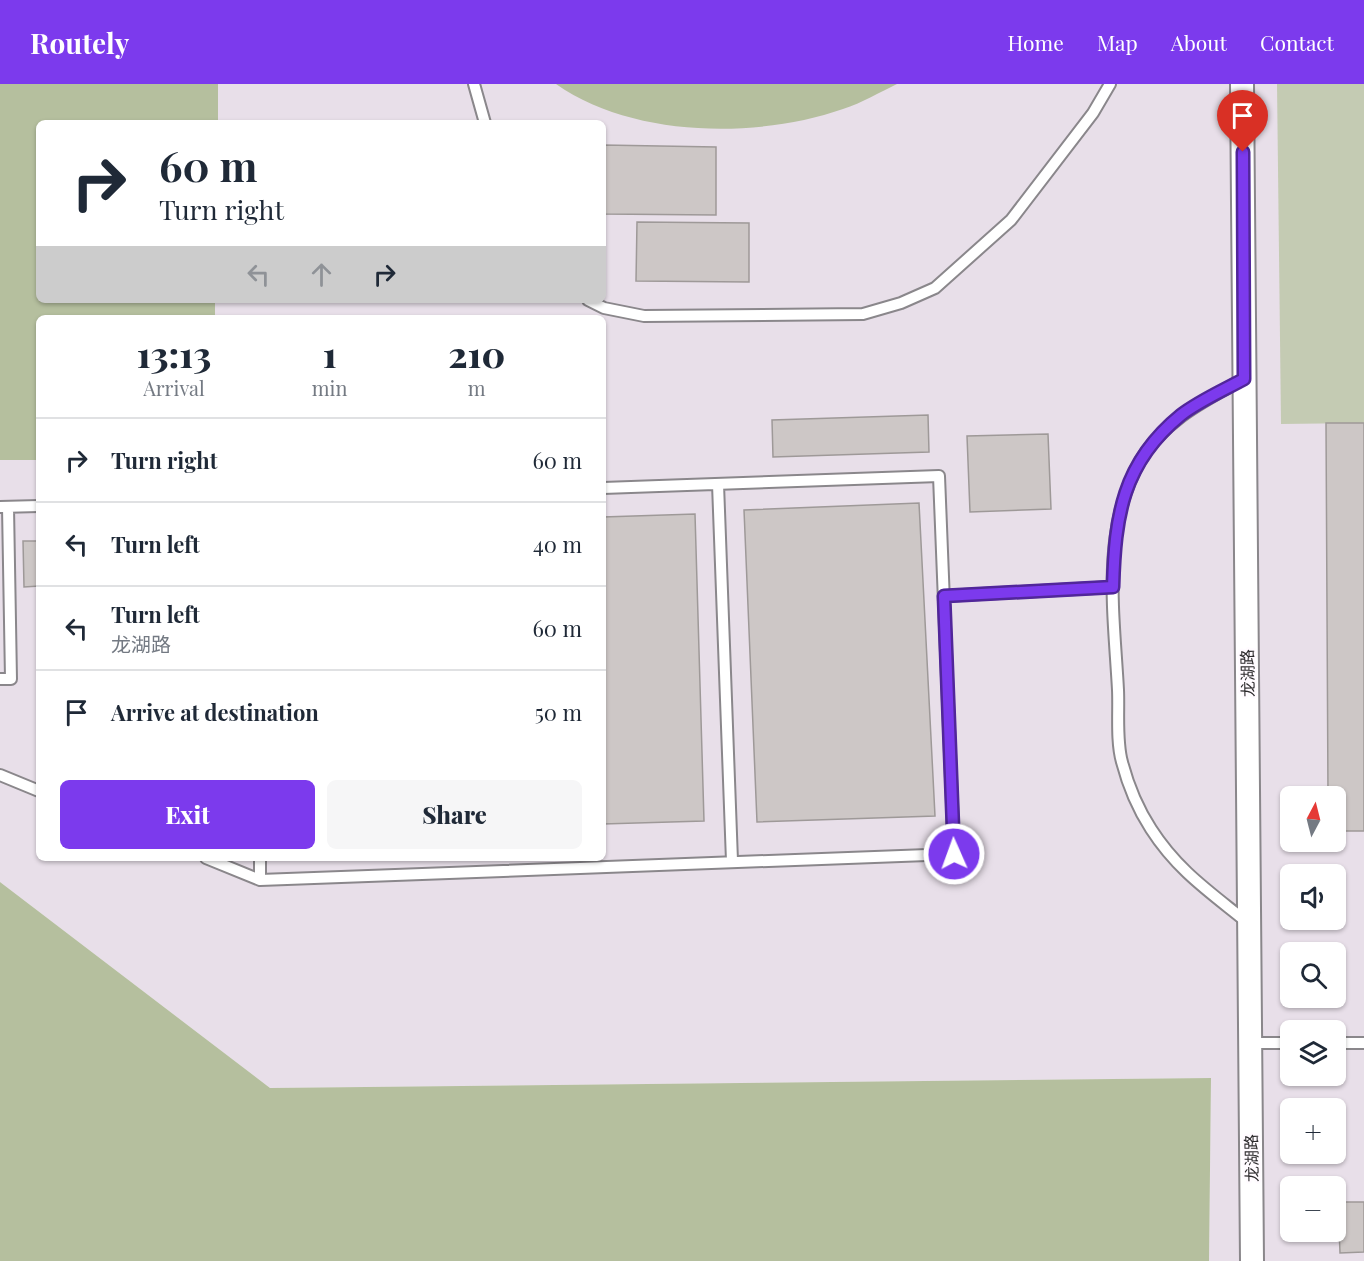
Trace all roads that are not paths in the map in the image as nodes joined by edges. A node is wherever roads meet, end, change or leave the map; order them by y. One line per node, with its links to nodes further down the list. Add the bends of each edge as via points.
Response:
1 (474, 84): 4 (lane)
2 (1110, 84): 5 (lane, via 1093,113 1011,220 935,288 901,303 863,314 644,316)
3 (1242, 84): 6 (street, 龙湖路)
4 (484, 120)
5 (594, 303)
6 (1244, 379): 11 (lane, via 1182,414 1140,461 1122,497 1114,541); 20 (street, 龙湖路)
7 (718, 484): 8 (lane); 12 (lane, via 939,476); 18 (lane)
8 (606, 488)
9 (36, 506): 10 (lane)
10 (4, 507): 13 (lane, via 12,679)
11 (1113, 587): 12 (lane); 20 (lane, via 1121,760 1132,792 1150,828 1179,868)
12 (944, 596): 18 (lane, via 954,854)
13 (0, 679)
14 (0, 775): 15 (lane)
15 (36, 789)
16 (213, 861): 19 (lane)
17 (260, 861): 19 (lane)
18 (732, 861): 19 (lane)
19 (260, 880)
20 (1249, 924): 21 (street, 龙湖路)
21 (1250, 1043): 22 (lane); 25 (street, 龙湖路)
22 (1280, 1043)
23 (1346, 1043): 24 (lane)
24 (1364, 1043)
25 (1252, 1261)

